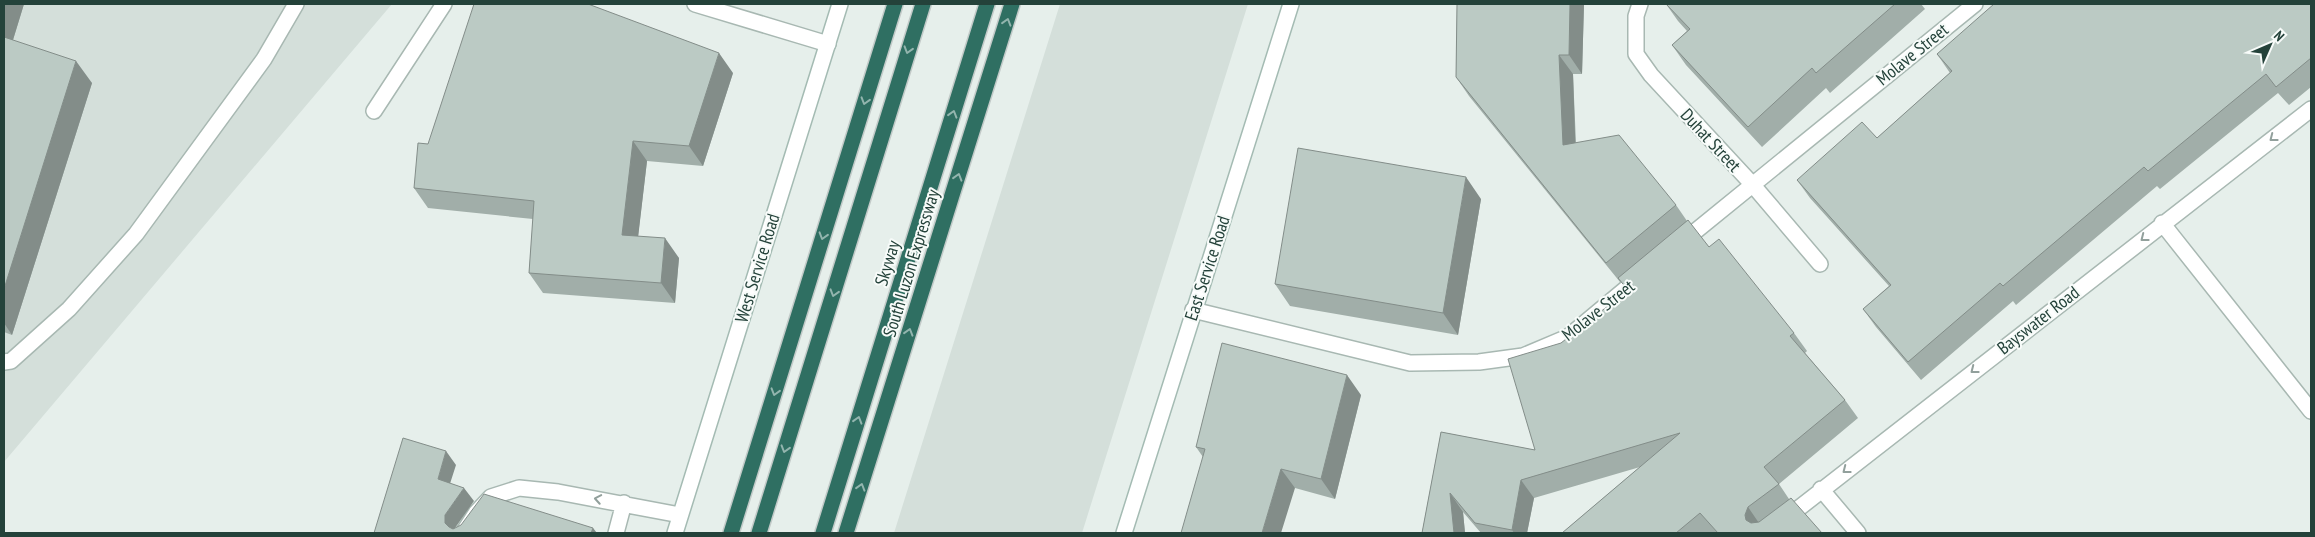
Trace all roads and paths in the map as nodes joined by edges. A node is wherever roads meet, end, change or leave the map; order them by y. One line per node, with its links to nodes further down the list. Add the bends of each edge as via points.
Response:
1 (296, 4): 21 (street, via 264,59 136,234 69,309 11,361)
2 (444, 4): 14 (street)
3 (695, 4): 12 (street)
4 (840, 4): 12 (street, West Service Road)
5 (894, 4): 29 (highway, one-way to 29)
6 (923, 4): 30 (highway, one-way to 30)
7 (987, 4): 31 (highway, Skyway, one-way to 7)
8 (1012, 4): 32 (highway, South Luzon Expressway, one-way to 8)
9 (1291, 4): 20 (street, East Service Road)
10 (1640, 4): 15 (street, Duhat Street, via 1636,16 1636,54 1651,75)
11 (1975, 4): 15 (street, Molave Street)
12 (828, 44): 25 (street, West Service Road)
13 (2311, 109): 16 (street, Bayswater Road, one-way to 16)
14 (374, 111)
15 (1752, 184): 17 (street, Molave Street); 18 (street, Duhat Street)
16 (2162, 224): 22 (street); 23 (street, Bayswater Road, one-way to 23)
17 (1667, 254)
18 (1820, 264)
19 (1652, 267): 20 (street, Molave Street, via 1568,337 1523,356 1479,362 1410,363)
20 (1194, 310): 33 (street, East Service Road)
21 (4, 362)
22 (2311, 412)
23 (1822, 489): 34 (street, Bayswater Road); 35 (street)
24 (624, 503): 25 (street); 26 (street, one-way to 26, via 519,488 491,497); 27 (street)
25 (680, 515): 28 (street, West Service Road)
26 (462, 533)
27 (616, 533)
28 (674, 533)
29 (731, 533)
30 (759, 533)
31 (823, 533)
32 (846, 533)
33 (1124, 533)
34 (1767, 533)
35 (1858, 533)

